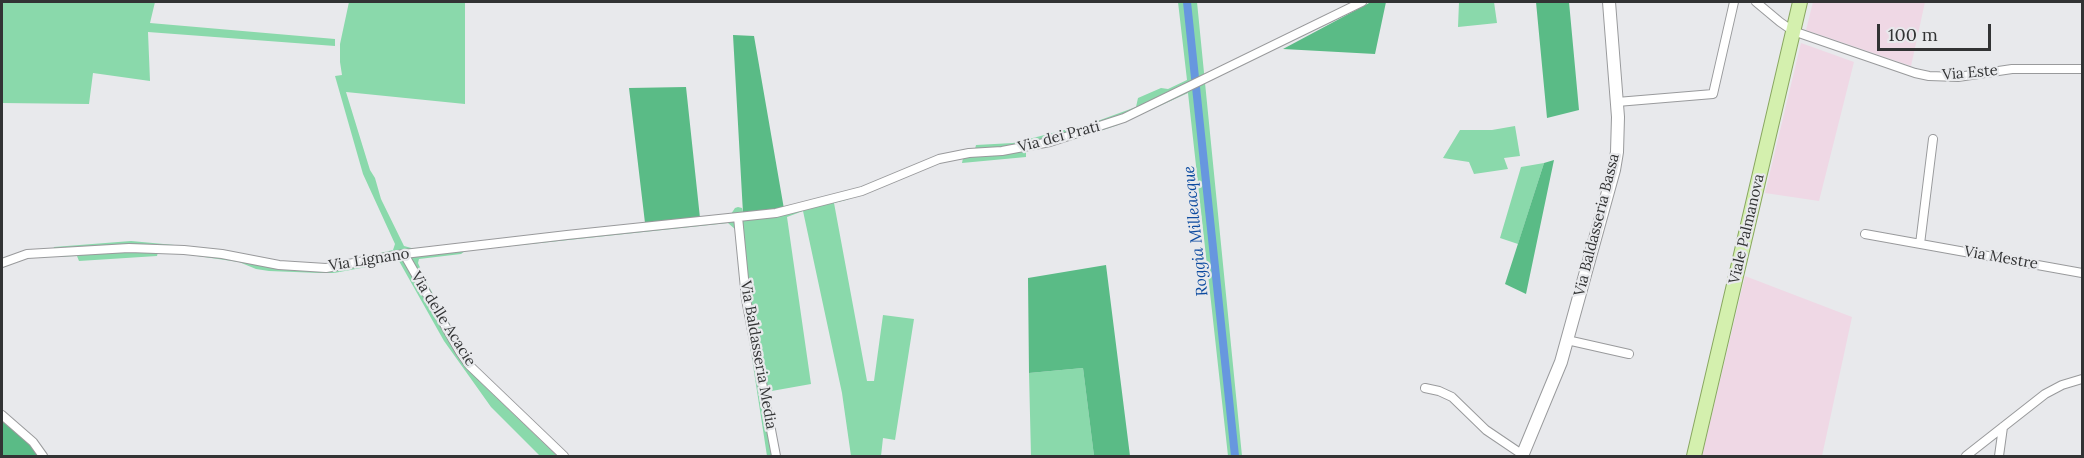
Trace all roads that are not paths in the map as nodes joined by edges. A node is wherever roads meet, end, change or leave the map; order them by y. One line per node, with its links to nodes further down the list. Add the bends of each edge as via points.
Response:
1 (1362, 2): 10 (street, Via dei Prati, via 1124,118 1050,142 939,159 862,191 776,213)
2 (1609, 2): 8 (street, Via Baldasseria Bassa)
3 (1734, 2): 8 (street, via 1713,94)
4 (1756, 2): 6 (street, Via Este)
5 (1800, 2): 6 (main road, Viale Palmanova)
6 (1793, 31): 7 (street, Via Este, via 1929,76 1958,77 2031,68); 26 (main road, Viale Palmanova)
7 (2082, 69)
8 (1617, 102): 16 (street, Via Baldasseria Bassa, via 1614,170)
9 (1933, 139): 12 (street)
10 (738, 217): 13 (street, Via Lignano); 24 (street, Via Baldasseria Media, via 746,299)
11 (1865, 234): 12 (street, Via Mestre)
12 (1920, 244): 15 (street, Via Mestre)
13 (404, 254): 14 (street, Via Lignano, via 326,268 183,250 129,248 27,254); 23 (street, Via delle Acacie, via 469,365)
14 (2, 263)
15 (2082, 273)
16 (1567, 340): 17 (street); 25 (street, Via Baldasseria Bassa)
17 (1629, 354)
18 (2082, 379): 21 (street, via 2045,394)
19 (1425, 388): 25 (street, via 1452,398)
20 (2, 415): 22 (street)
21 (2003, 427): 27 (street); 28 (street)
22 (44, 456)
23 (564, 456)
24 (776, 456)
25 (1522, 456)
26 (1694, 456)
27 (1966, 456)
28 (1999, 456)

